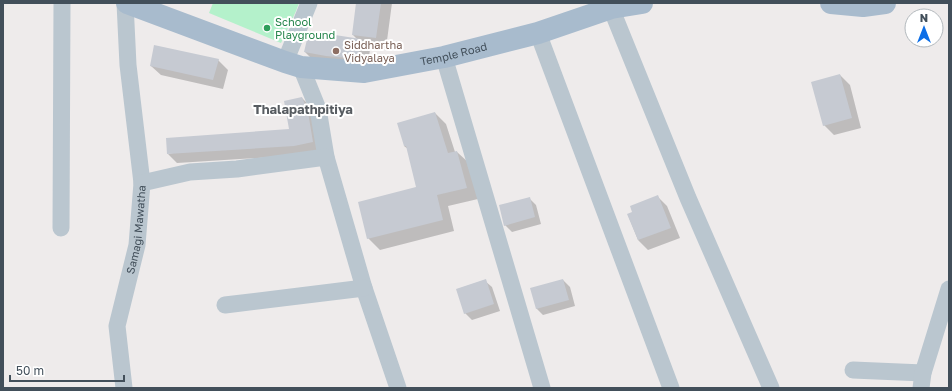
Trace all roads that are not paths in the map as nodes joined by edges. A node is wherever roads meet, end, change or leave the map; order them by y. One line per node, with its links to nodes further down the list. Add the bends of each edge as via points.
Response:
1 (62, 3): 13 (street)
2 (126, 3): 10 (main road, Temple Road); 12 (street, via 128,65)
3 (309, 3): 10 (street)
4 (642, 3): 7 (main road, Temple Road)
5 (831, 3): 6 (main road, via 863,6)
6 (885, 3)
7 (612, 8): 8 (main road, Temple Road); 23 (street, via 688,198)
8 (538, 33): 9 (main road, Temple Road); 22 (street)
9 (444, 57): 10 (main road, Temple Road, via 364,72); 21 (street)
10 (293, 64): 11 (street, via 318,109)
11 (326, 157): 12 (street, Samagi Mawatha, via 237,170 190,172); 14 (street)
12 (142, 183): 19 (street, Samagi Mawatha, via 137,245 117,326)
13 (61, 228)
14 (364, 288): 16 (street); 20 (street)
15 (949, 289): 18 (street)
16 (225, 305)
17 (853, 370): 18 (street)
18 (922, 380)
19 (124, 388)
20 (398, 388)
21 (542, 388)
22 (670, 388)
23 (771, 388)

